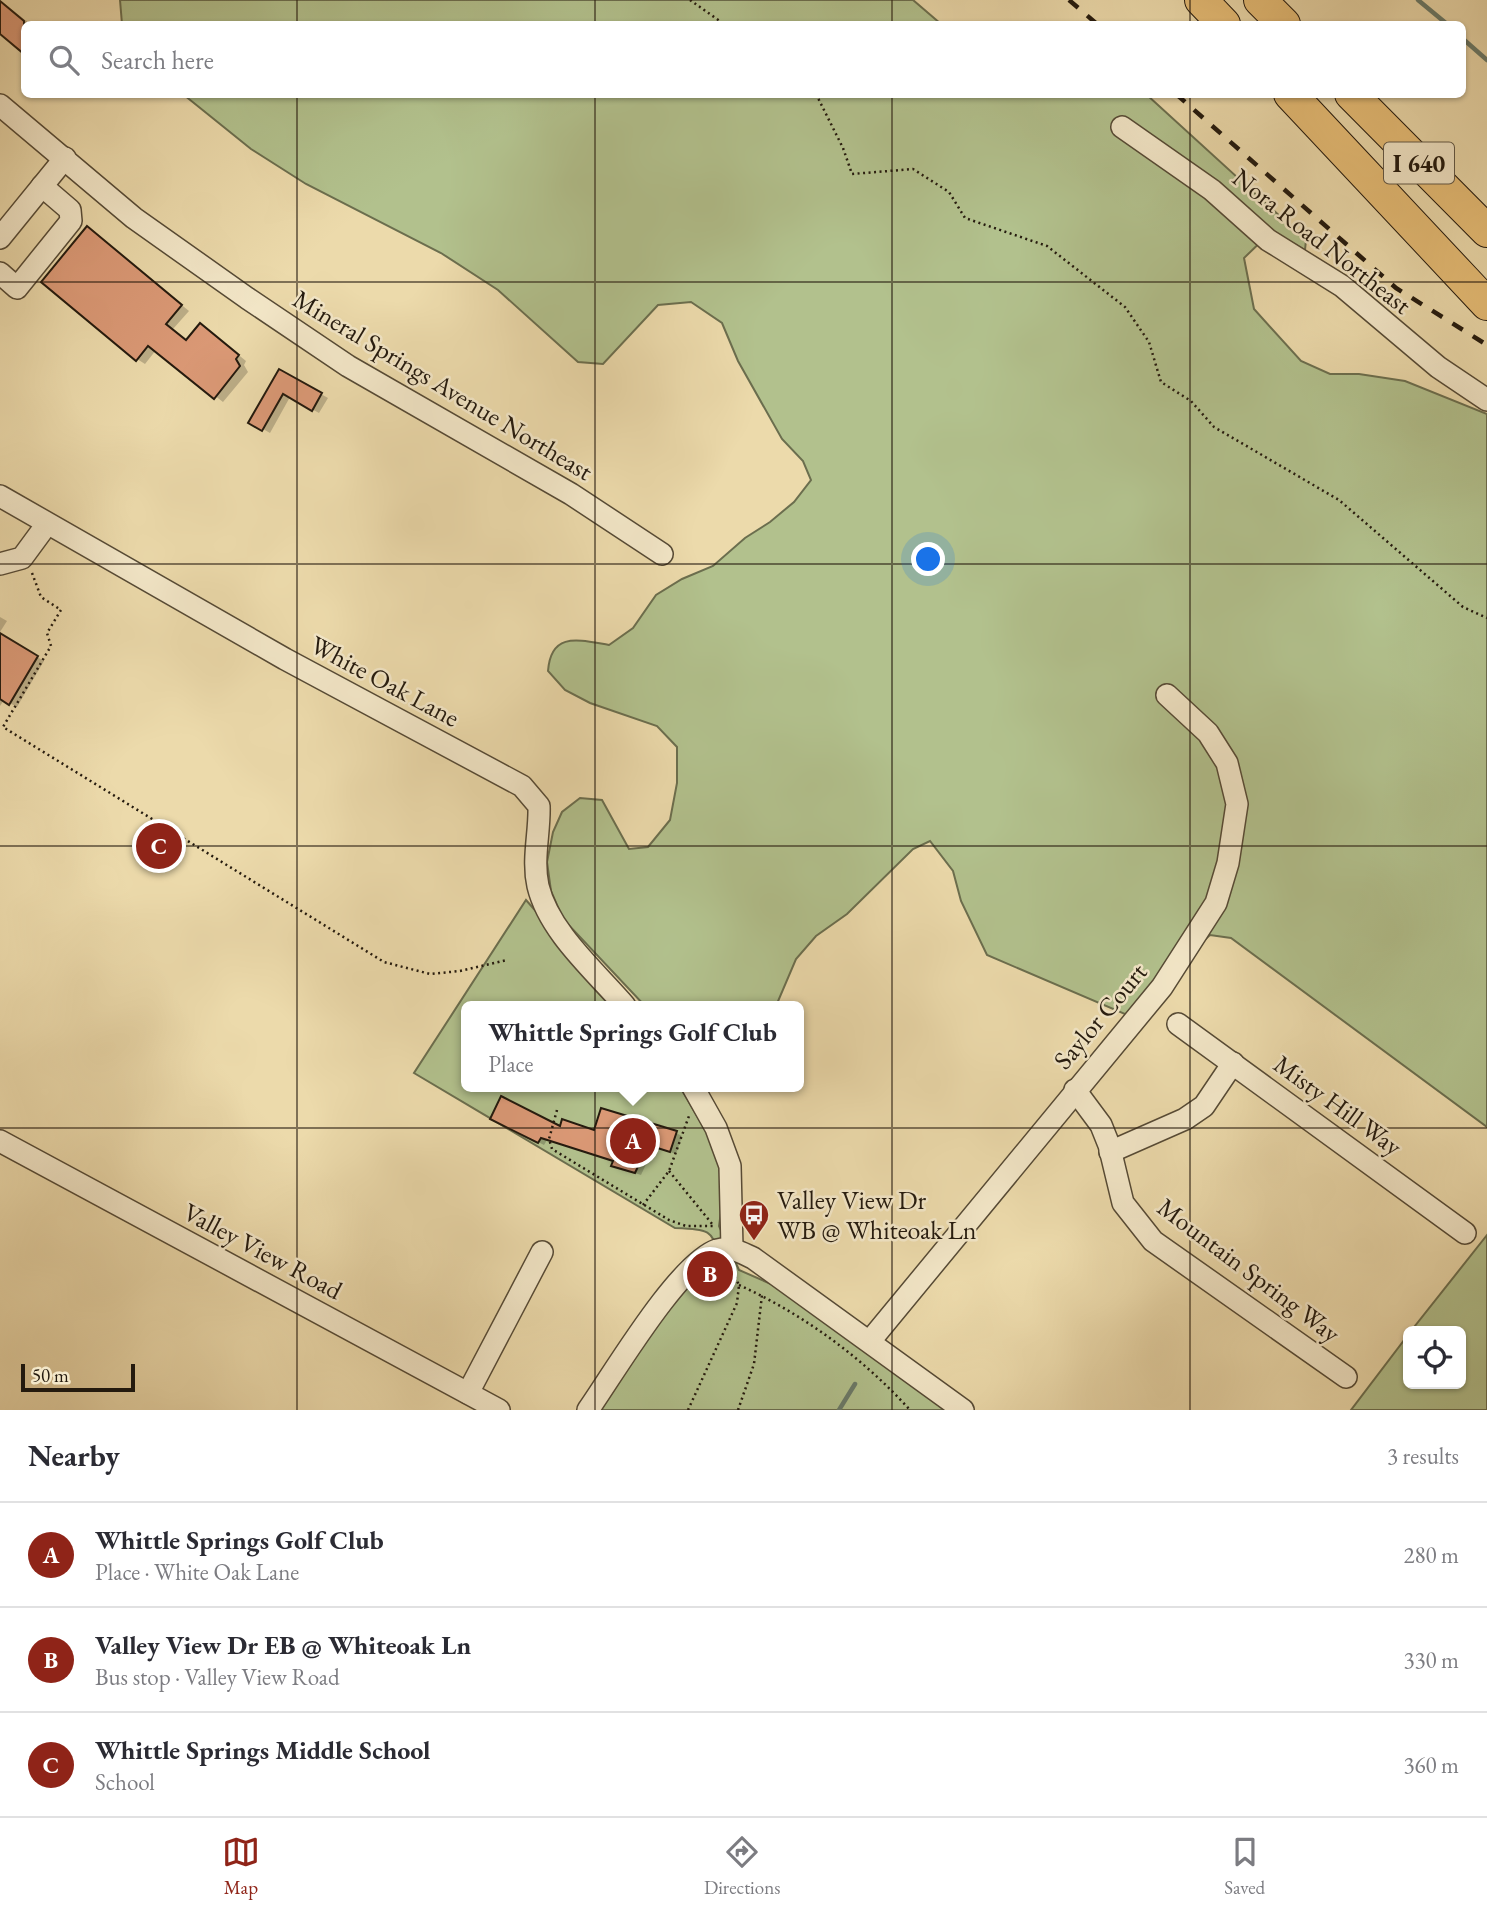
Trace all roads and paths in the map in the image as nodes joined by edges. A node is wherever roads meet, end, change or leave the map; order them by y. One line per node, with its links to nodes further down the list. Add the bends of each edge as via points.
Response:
1 (690, 0): 5 (path)
2 (1201, 0): 6 (highway)
3 (1260, 0): 7 (highway)
4 (1278, 0): 8 (highway)
5 (720, 21)
6 (1221, 21)
7 (1281, 21)
8 (1296, 21)
9 (818, 98): 28 (path, via 852,174 913,169 949,192 965,218 1047,246 1125,307 1149,342 1161,382 1191,401 1214,427 1339,500 1463,607)
10 (1294, 98): 21 (highway, I 640)
11 (1355, 98): 16 (highway, I 640)
12 (1363, 98): 16 (highway)
13 (0, 105): 15 (street, Mineral Springs Avenue Northeast)
14 (1122, 127): 22 (street, Nora Road Northeast, via 1212,190 1268,240 1342,286 1438,367)
15 (65, 158): 17 (street); 26 (street, Mineral Springs Avenue Northeast, via 134,218 348,366 571,494)
16 (1424, 168): 18 (highway, I 640)
17 (42, 187): 19 (street); 20 (street, via 70,210 71,221 17,288)
18 (1487, 231)
19 (0, 238)
20 (0, 273)
21 (1487, 304)
22 (1487, 400)
23 (0, 496): 24 (street, White Oak Lane)
24 (47, 524): 25 (street); 31 (street, White Oak Lane, via 522,786 539,806 538,884 548,916)
25 (26, 554): 27 (street); 30 (path, via 41,597 61,610 47,633 51,646 3,727 384,962 430,974)
26 (662, 554)
27 (0, 564)
28 (1487, 618)
29 (1167, 695): 34 (street, Saylor Court, via 1208,733 1227,763 1237,804 1228,863 1216,903 1162,987)
30 (507, 960)
31 (621, 1001)
32 (1178, 1024): 33 (street, Misty Hill Way)
33 (1233, 1063): 39 (street, via 1204,1106); 44 (street, Misty Hill Way)
34 (1074, 1090): 39 (street, Mountain Spring Way, via 1101,1125); 49 (street, Saylor Court)
35 (696, 1092): 46 (street, via 730,1166)
36 (556, 1110): 41 (path, via 549,1139 552,1149)
37 (689, 1115): 40 (path)
38 (0, 1141): 51 (street, Valley View Road)
39 (1110, 1152): 50 (street, Mountain Spring Way, via 1123,1203 1153,1241)
40 (669, 1171): 41 (path); 42 (path)
41 (643, 1205): 42 (path, via 678,1224)
42 (713, 1226): 43 (path)
43 (715, 1232)
44 (1465, 1233)
45 (541, 1251): 51 (street)
46 (731, 1258): 47 (path); 49 (street, via 752,1258); 53 (street, via 719,1250 702,1258 668,1296)
47 (739, 1284): 48 (path); 54 (path, via 728,1327)
48 (762, 1295): 55 (path, via 754,1364); 56 (path, via 865,1365)
49 (870, 1341): 57 (street)
50 (1346, 1377)
51 (468, 1393): 52 (street, Valley View Road)
52 (499, 1410)
53 (588, 1410)
54 (688, 1410)
55 (738, 1410)
56 (910, 1410)
57 (963, 1410)

